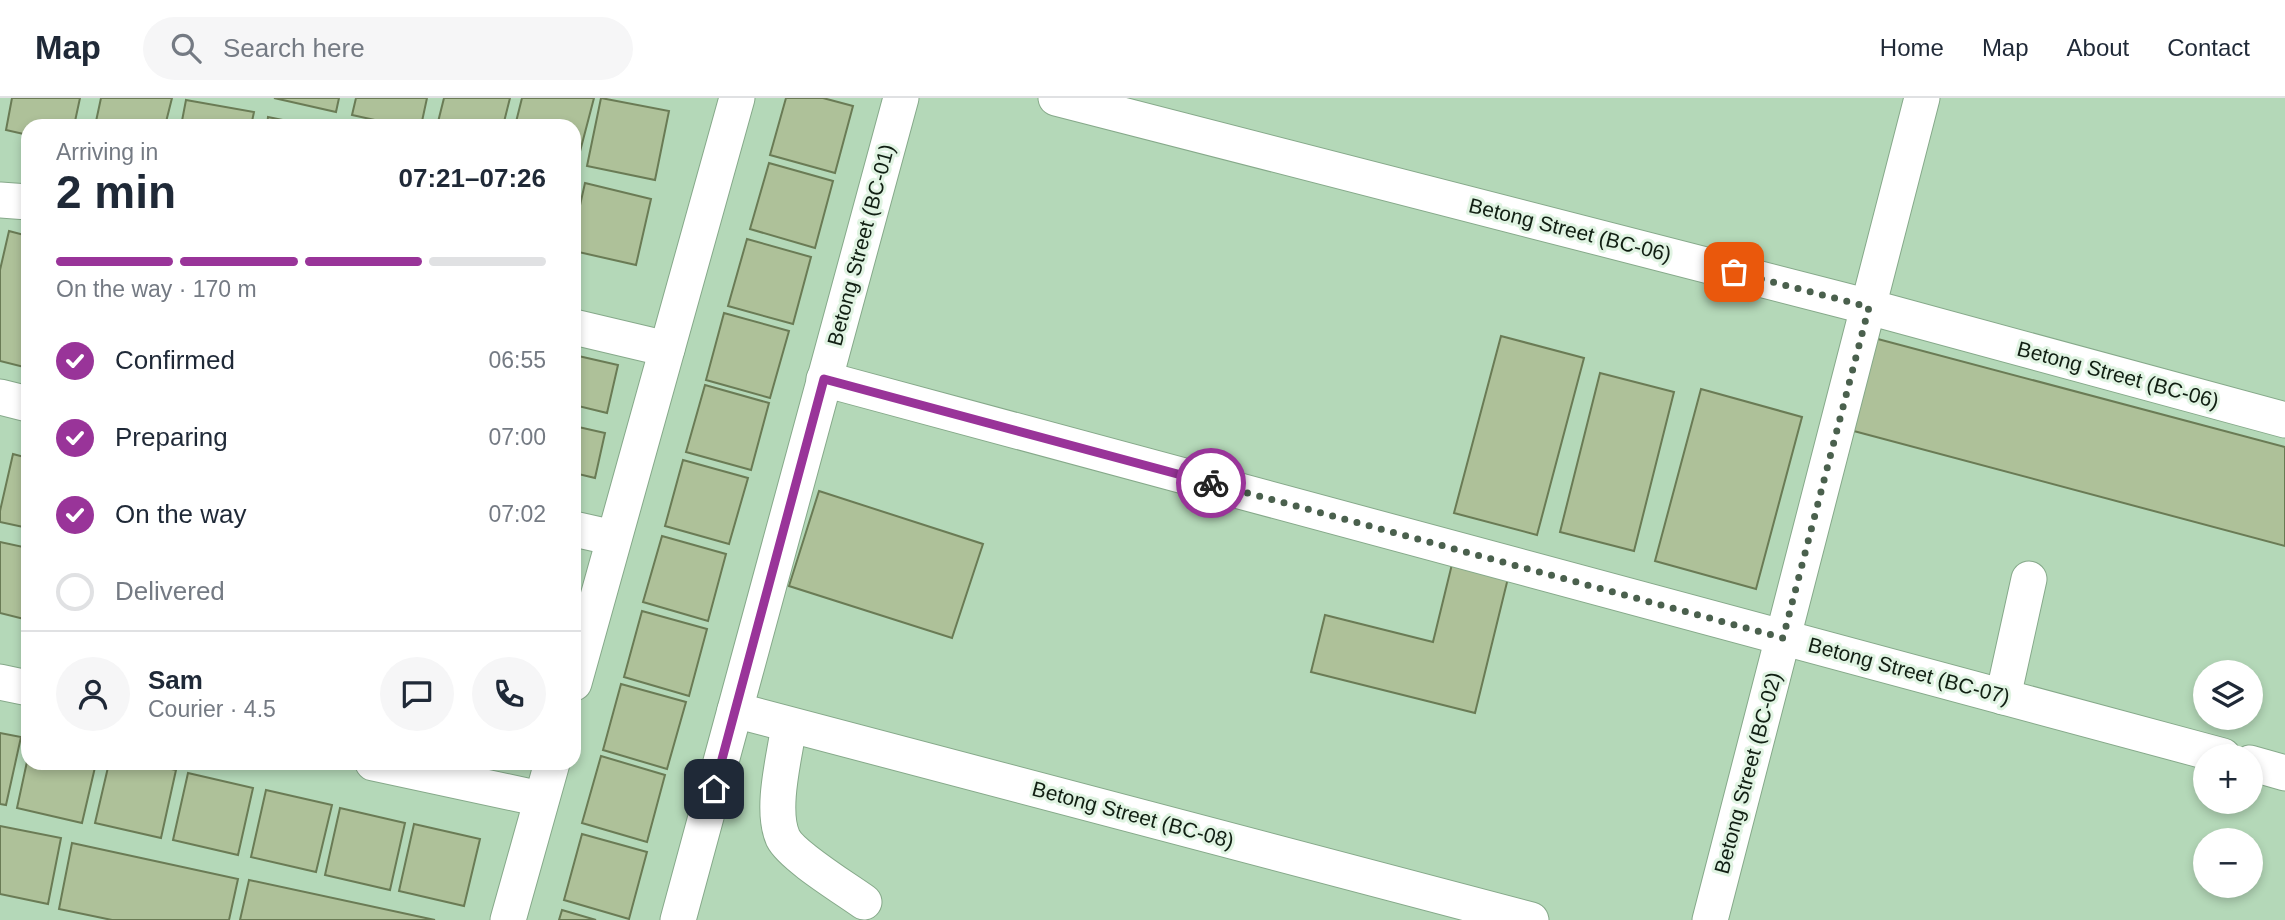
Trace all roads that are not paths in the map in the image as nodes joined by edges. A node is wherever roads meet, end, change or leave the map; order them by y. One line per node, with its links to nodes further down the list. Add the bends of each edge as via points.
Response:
1 (737, 98): 9 (street)
2 (901, 98): 10 (street, Betong Street (BC-01))
3 (1056, 98): 7 (street, Betong Street (BC-06))
4 (1922, 98): 7 (street, Betong Street (BC-02))
5 (0, 201): 6 (street)
6 (21, 202)
7 (1869, 307): 13 (street, Betong Street (BC-06)); 17 (street, Betong Street (BC-02))
8 (581, 329): 9 (street)
9 (667, 349): 15 (street)
10 (824, 379): 17 (street, Betong Street (BC-07)); 22 (street, Betong Street (BC-01))
11 (0, 397): 12 (street)
12 (21, 402)
13 (2285, 420)
14 (581, 531): 15 (street)
15 (614, 538): 18 (street)
16 (2029, 579): 21 (street)
17 (1783, 638): 21 (street, Betong Street (BC-07)); 34 (street, Betong Street (BC-02))
18 (581, 658)
19 (0, 682): 20 (street)
20 (21, 686)
21 (2003, 697): 24 (street, Betong Street (BC-07))
22 (735, 710): 23 (street, Betong Street (BC-08)); 32 (street, Betong Street (BC-01))
23 (789, 725): 30 (street, via 778,808 783,839 812,866); 33 (street, Betong Street (BC-08))
24 (2193, 748)
25 (2263, 767): 28 (street)
26 (406, 770): 29 (street)
27 (550, 770): 29 (street)
28 (2285, 773)
29 (541, 799): 31 (street)
30 (864, 902)
31 (508, 920)
32 (678, 920)
33 (1531, 920)
34 (1710, 920)

